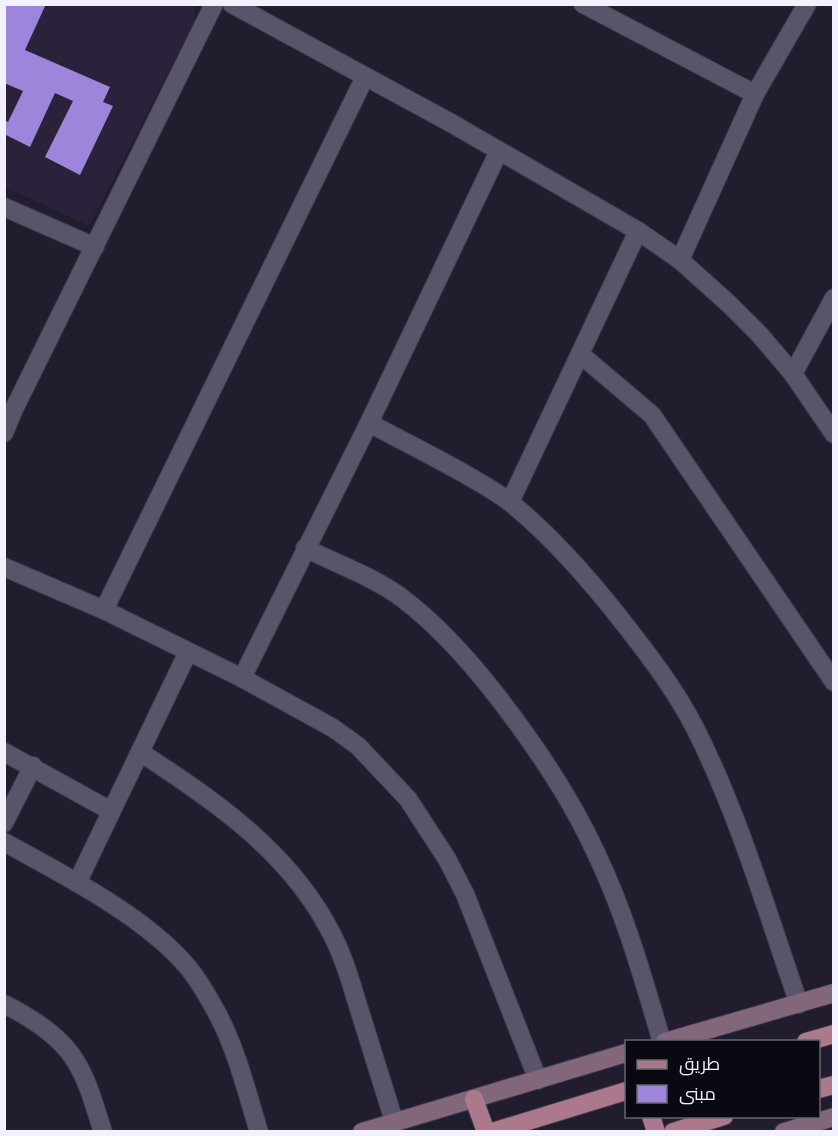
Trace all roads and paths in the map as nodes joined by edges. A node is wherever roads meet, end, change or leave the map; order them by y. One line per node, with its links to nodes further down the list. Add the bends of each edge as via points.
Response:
1 (214, 4): 10 (street)
2 (232, 4): 5 (street)
3 (583, 4): 6 (street)
4 (807, 4): 6 (street)
5 (365, 76): 7 (street); 22 (street)
6 (755, 94): 11 (street)
7 (499, 151): 9 (street); 16 (street)
8 (4, 207): 10 (street)
9 (638, 231): 11 (street); 13 (street)
10 (94, 247): 15 (street)
11 (680, 260): 14 (street, via 729,303)
12 (834, 298): 14 (street)
13 (580, 354): 19 (street); 25 (street, via 652,415)
14 (793, 374): 18 (street)
15 (9, 407): 17 (street)
16 (369, 423): 19 (street); 20 (street)
17 (4, 433)
18 (834, 434)
19 (510, 502): 35 (street, via 559,547 609,604 662,675 694,727 732,814)
20 (305, 548): 24 (street); 37 (street, via 401,597 424,617 485,681 540,754 597,854)
21 (4, 567): 22 (street)
22 (104, 610): 23 (street)
23 (188, 652): 24 (street); 27 (street)
24 (242, 678): 41 (street, via 358,746 408,799 465,894)
25 (834, 682)
26 (4, 752): 28 (street)
27 (140, 752): 29 (street); 46 (street, via 208,797 251,832 314,903 348,973)
28 (33, 766): 29 (street); 30 (street)
29 (111, 811): 32 (street)
30 (4, 823)
31 (4, 842): 32 (street)
32 (76, 883): 48 (street, via 137,922 186,965 219,1017)
33 (834, 993): 35 (street)
34 (4, 1004): 47 (street, via 37,1024 72,1055 91,1093)
35 (799, 1004): 38 (street)
36 (834, 1034): 39 (main road)
37 (664, 1040)
38 (668, 1040)
39 (810, 1040)
40 (625, 1054): 41 (street)
41 (538, 1080): 43 (street)
42 (625, 1093): 51 (main road)
43 (474, 1099): 46 (street); 50 (main road)
44 (834, 1117): 53 (street)
45 (717, 1118): 52 (main road)
46 (394, 1121): 49 (street)
47 (103, 1131)
48 (259, 1131)
49 (362, 1131)
50 (486, 1131)
51 (492, 1131)
52 (673, 1131)
53 (784, 1131)

